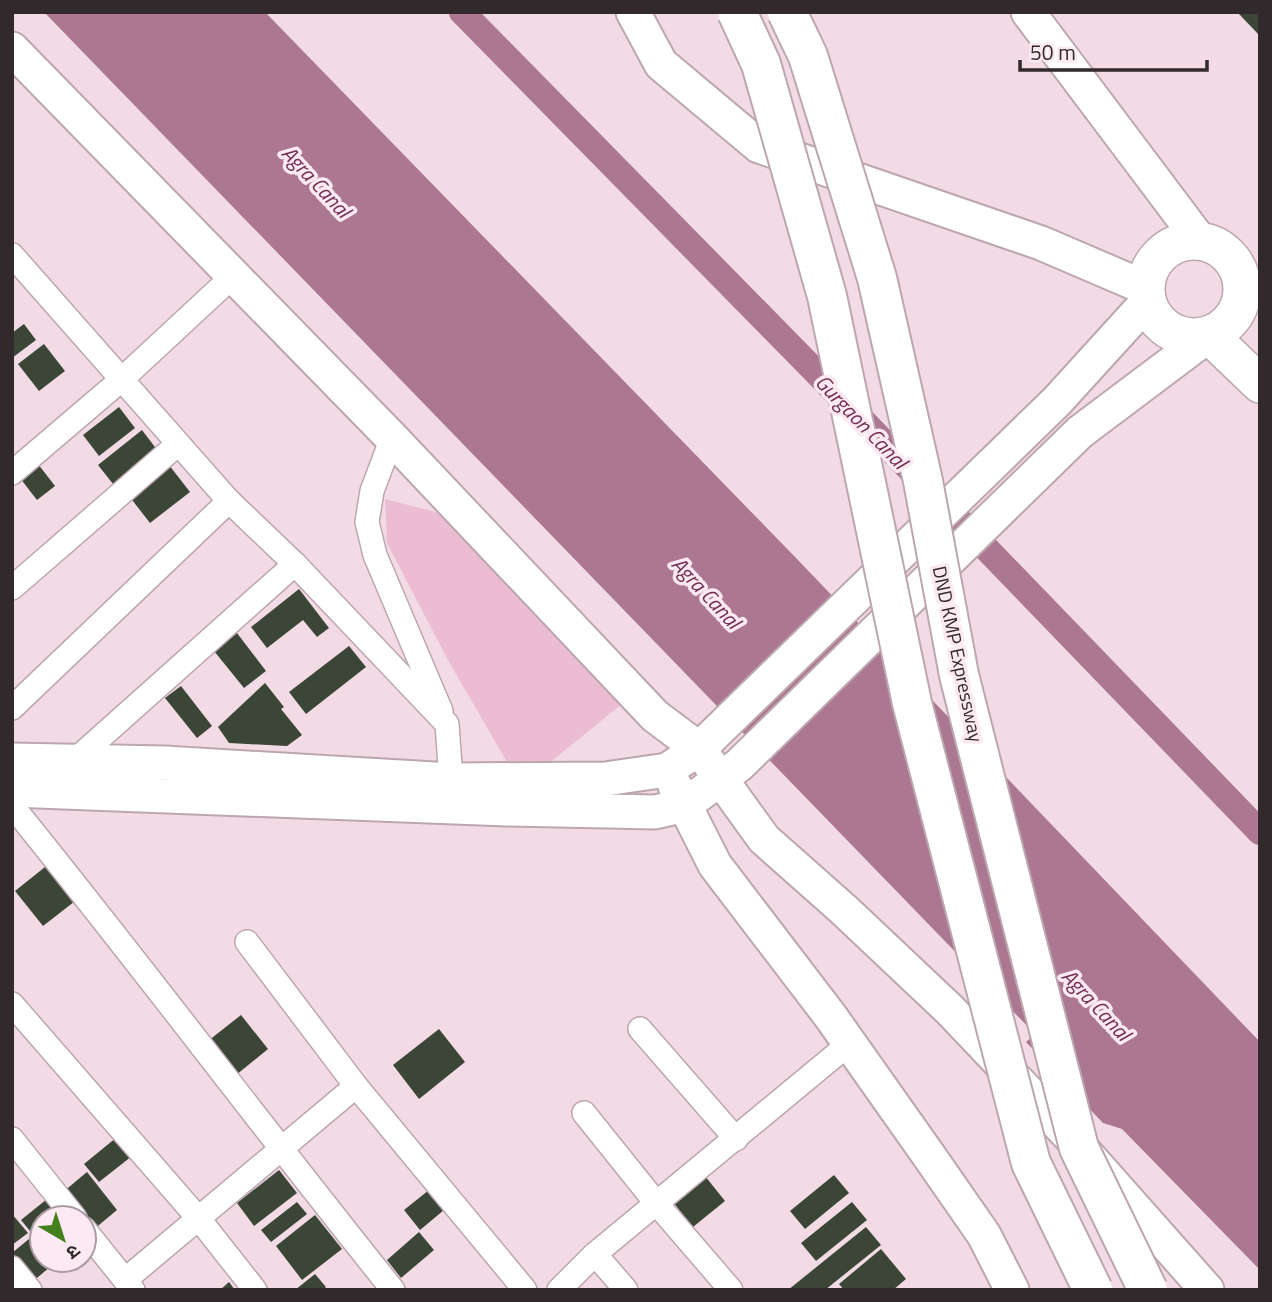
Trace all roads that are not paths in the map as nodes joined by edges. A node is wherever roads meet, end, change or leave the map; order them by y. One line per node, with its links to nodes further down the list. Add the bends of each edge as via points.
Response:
1 (633, 12): 9 (street, via 661,65 759,146 1041,243)
2 (737, 12): 55 (highway, bridge, via 761,64 827,296 912,703 1031,1163)
3 (788, 12): 56 (highway, DND KMP Expressway, bridge, via 808,56 877,278 960,675 1079,1148)
4 (1028, 12): 6 (street)
5 (12, 49): 8 (street)
6 (1201, 242): 9 (main road, via 1186,242 1163,253 1148,275); 10 (main road, via 1228,255)
7 (12, 255): 12 (street)
8 (233, 276): 12 (street); 14 (street)
9 (1147, 294): 11 (main road, via 1155,317 1166,328 1179,335); 23 (street, bridge, via 1057,401)
10 (1250, 307): 11 (main road, via 1237,310 1230,321)
11 (1209, 335): 13 (main road); 27 (street, bridge, via 1080,432)
12 (121, 380): 15 (street); 16 (street)
13 (1260, 384)
14 (392, 438): 21 (street); 22 (street, via 372,491 367,522 383,575)
15 (178, 444): 17 (street); 19 (street)
16 (12, 473)
17 (229, 501): 18 (street); 20 (street)
18 (295, 564): 22 (street); 25 (street)
19 (12, 589)
20 (12, 708)
21 (655, 716): 23 (street); 26 (street)
22 (447, 724): 28 (street)
23 (707, 742): 26 (street); 27 (street)
24 (12, 760): 25 (street)
25 (74, 761): 28 (street)
26 (667, 770): 28 (street, via 605,779); 30 (street)
27 (731, 773): 30 (street); 57 (street, via 764,839 950,1010)
28 (451, 780)
29 (21, 802): 30 (street, via 655,812); 39 (street)
30 (685, 805): 34 (street, via 731,888)
31 (247, 943): 35 (street)
32 (12, 1004): 42 (street)
33 (640, 1029): 38 (street)
34 (850, 1043): 38 (street); 54 (street, via 984,1235)
35 (356, 1086): 39 (street); 50 (street)
36 (584, 1114): 41 (street)
37 (12, 1139): 40 (street)
38 (736, 1139): 41 (street)
39 (281, 1151): 42 (street); 49 (street)
40 (64, 1204)
41 (657, 1204): 44 (street); 53 (street)
42 (199, 1219): 46 (street); 48 (street)
43 (98, 1246): 46 (street)
44 (595, 1254): 51 (street); 52 (street)
45 (12, 1268): 47 (street)
46 (129, 1285)
47 (30, 1290)
48 (255, 1290)
49 (393, 1290)
50 (525, 1290)
51 (559, 1290)
52 (626, 1290)
53 (731, 1290)
54 (1012, 1290)
55 (1093, 1290)
56 (1148, 1290)
57 (1207, 1290)

